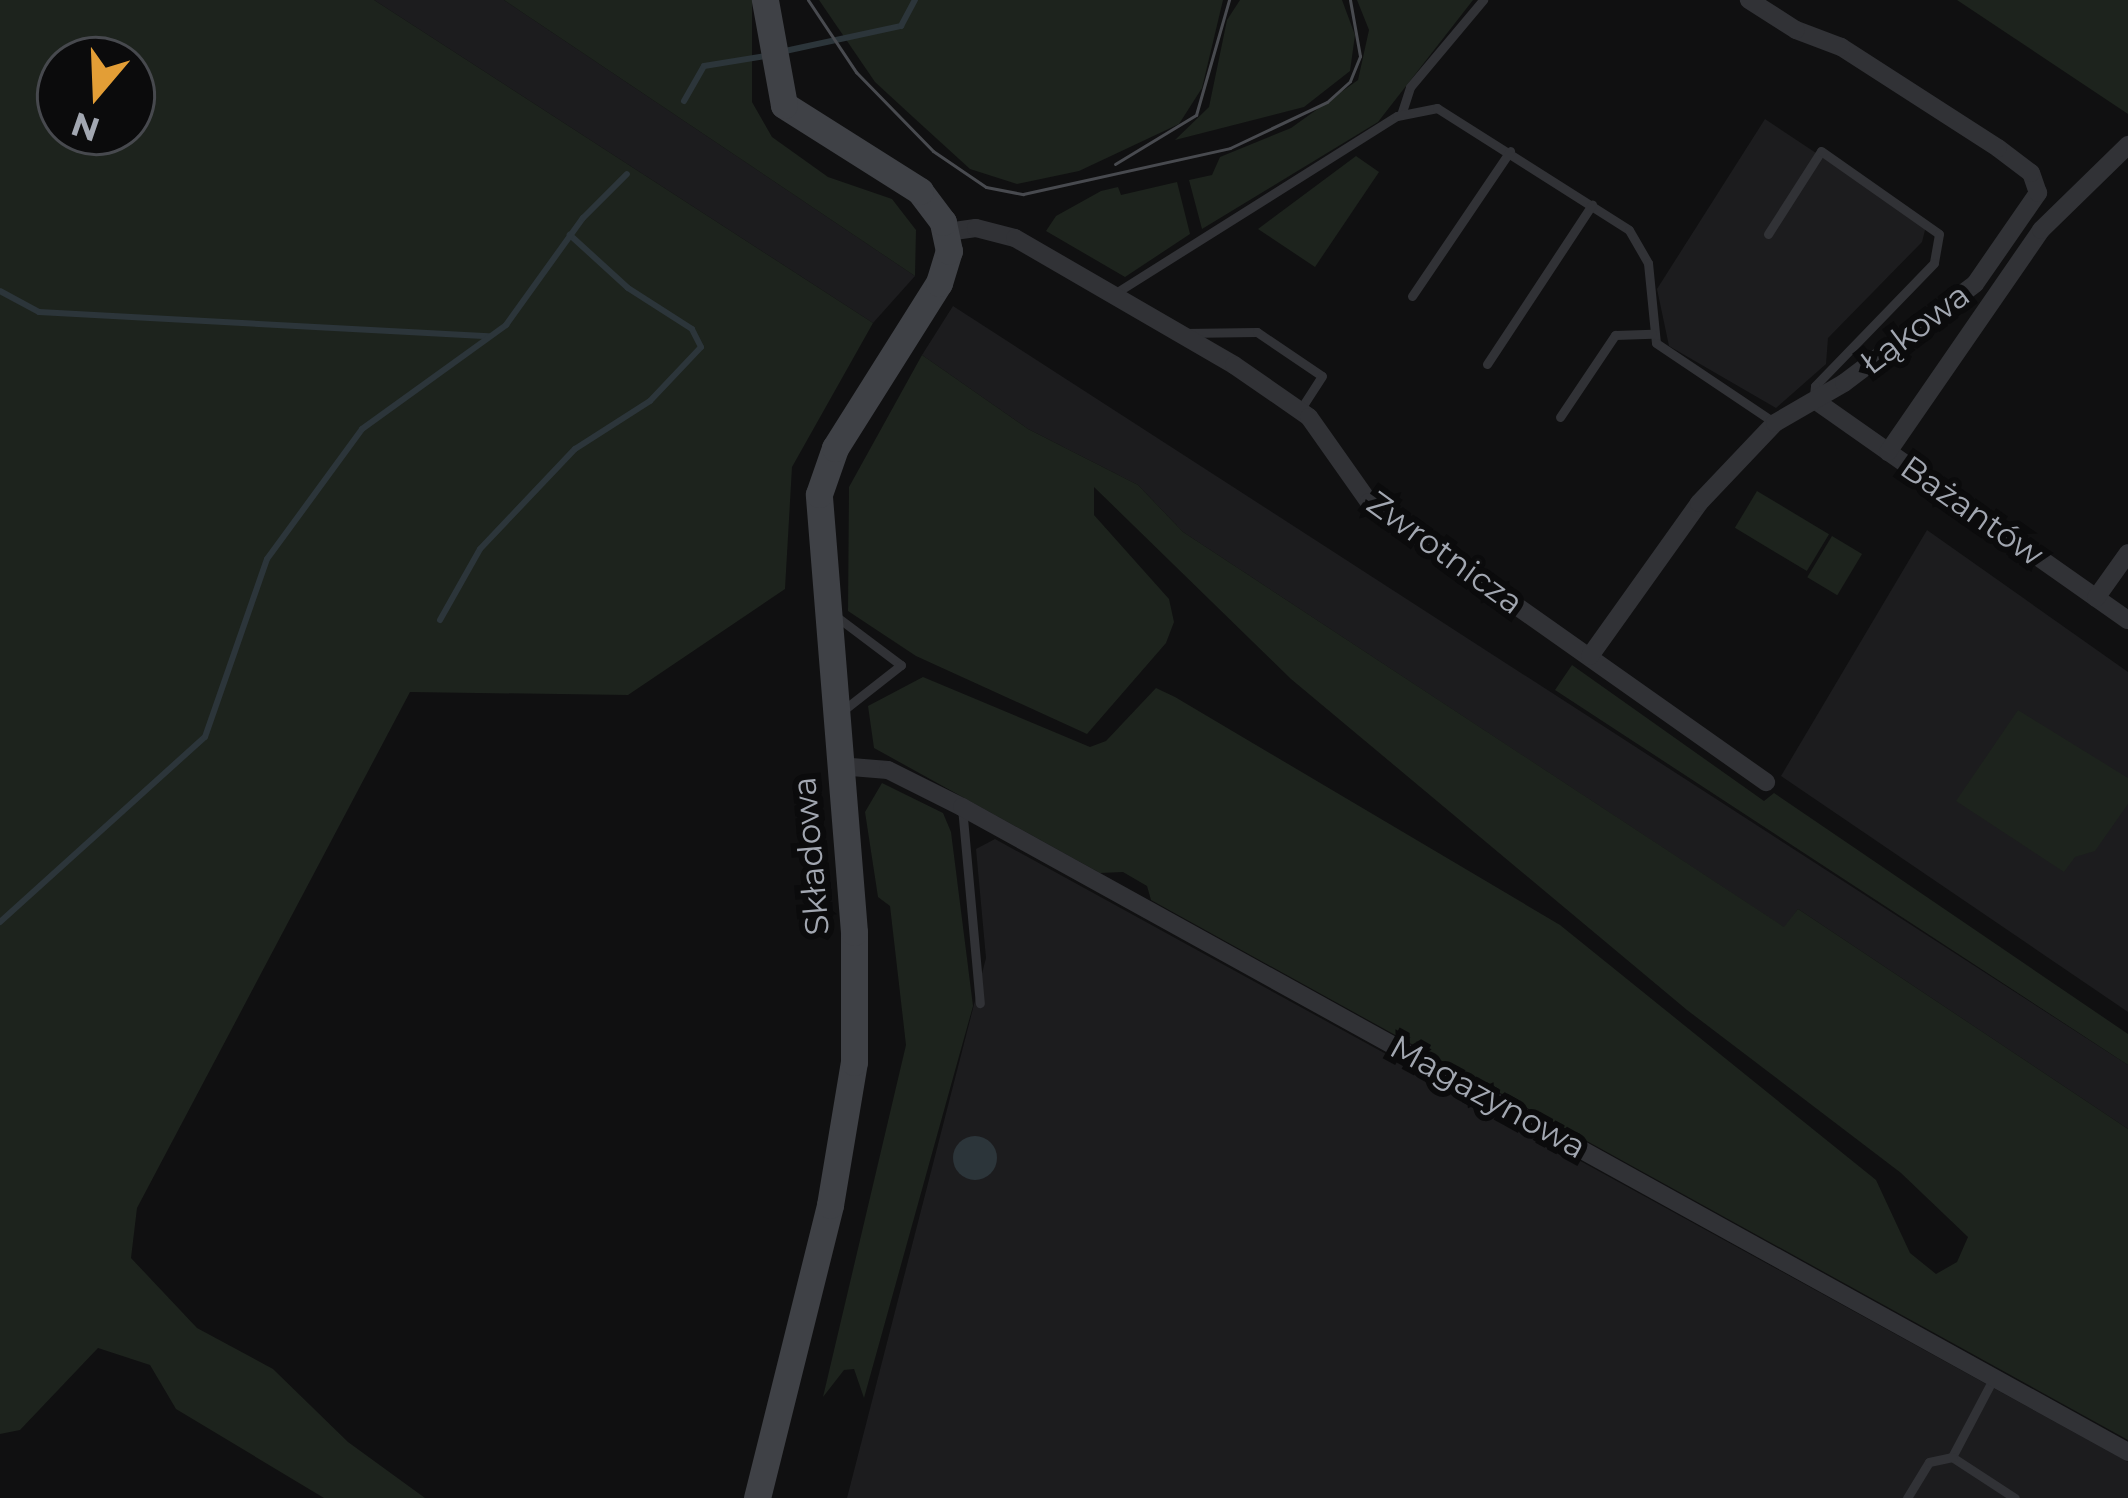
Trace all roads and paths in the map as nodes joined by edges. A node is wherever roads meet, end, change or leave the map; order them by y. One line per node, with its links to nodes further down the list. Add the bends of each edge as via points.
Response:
1 (765, 0): 8 (main road, via 774,77 793,114 910,183)
2 (1484, 0): 4 (lane, via 1410,87)
3 (1749, 0): 15 (street, Łąkowa, via 1796,31 1841,47 1998,148 2038,183 1976,284)
4 (1401, 115): 6 (lane, via 1428,106 1448,111); 10 (lane)
5 (2128, 145): 19 (street, via 2041,230)
6 (1510, 152): 7 (lane); 11 (lane)
7 (1592, 205): 13 (lane, via 1641,245); 14 (lane)
8 (947, 232): 10 (street, Zwrotnicza, via 997,231); 22 (main road, Składowa, via 943,276 823,479)
9 (1768, 234): 15 (lane, via 1821,151 1939,234 1934,263 1815,386)
10 (1114, 294): 12 (street, Zwrotnicza)
11 (1412, 296)
12 (1183, 333): 16 (street, Zwrotnicza); 16 (lane, via 1246,330 1273,343 1322,376)
13 (1652, 334): 17 (lane, via 1615,335); 18 (lane, via 1672,358)
14 (1487, 364)
15 (1816, 401): 18 (street, Łąkowa); 19 (street, Bażantów)
16 (1300, 410): 24 (street, Zwrotnicza, via 1369,502)
17 (1560, 417)
18 (1775, 423): 24 (street, Łąkowa, via 1699,503)
19 (1888, 452): 21 (street, Bażantów)
20 (2128, 553): 21 (street)
21 (2096, 598): 23 (street, Bażantów)
22 (823, 606): 25 (main road, Składowa); 25 (lane, via 901,665)
23 (2128, 620)
24 (1590, 656): 27 (street, Zwrotnicza)
25 (835, 717): 26 (main road, Składowa)
26 (839, 766): 28 (street, Magazynowa, via 888,770); 33 (main road, Składowa, via 855,958 851,1093)
27 (1766, 782)
28 (962, 807): 29 (lane); 30 (street, Magazynowa)
29 (980, 1003)
30 (1992, 1381): 31 (street, Magazynowa); 32 (lane)
31 (2128, 1452)
32 (1952, 1457): 34 (lane, via 1929,1462); 35 (lane)
33 (757, 1498)
34 (1907, 1498)
35 (2015, 1498)

